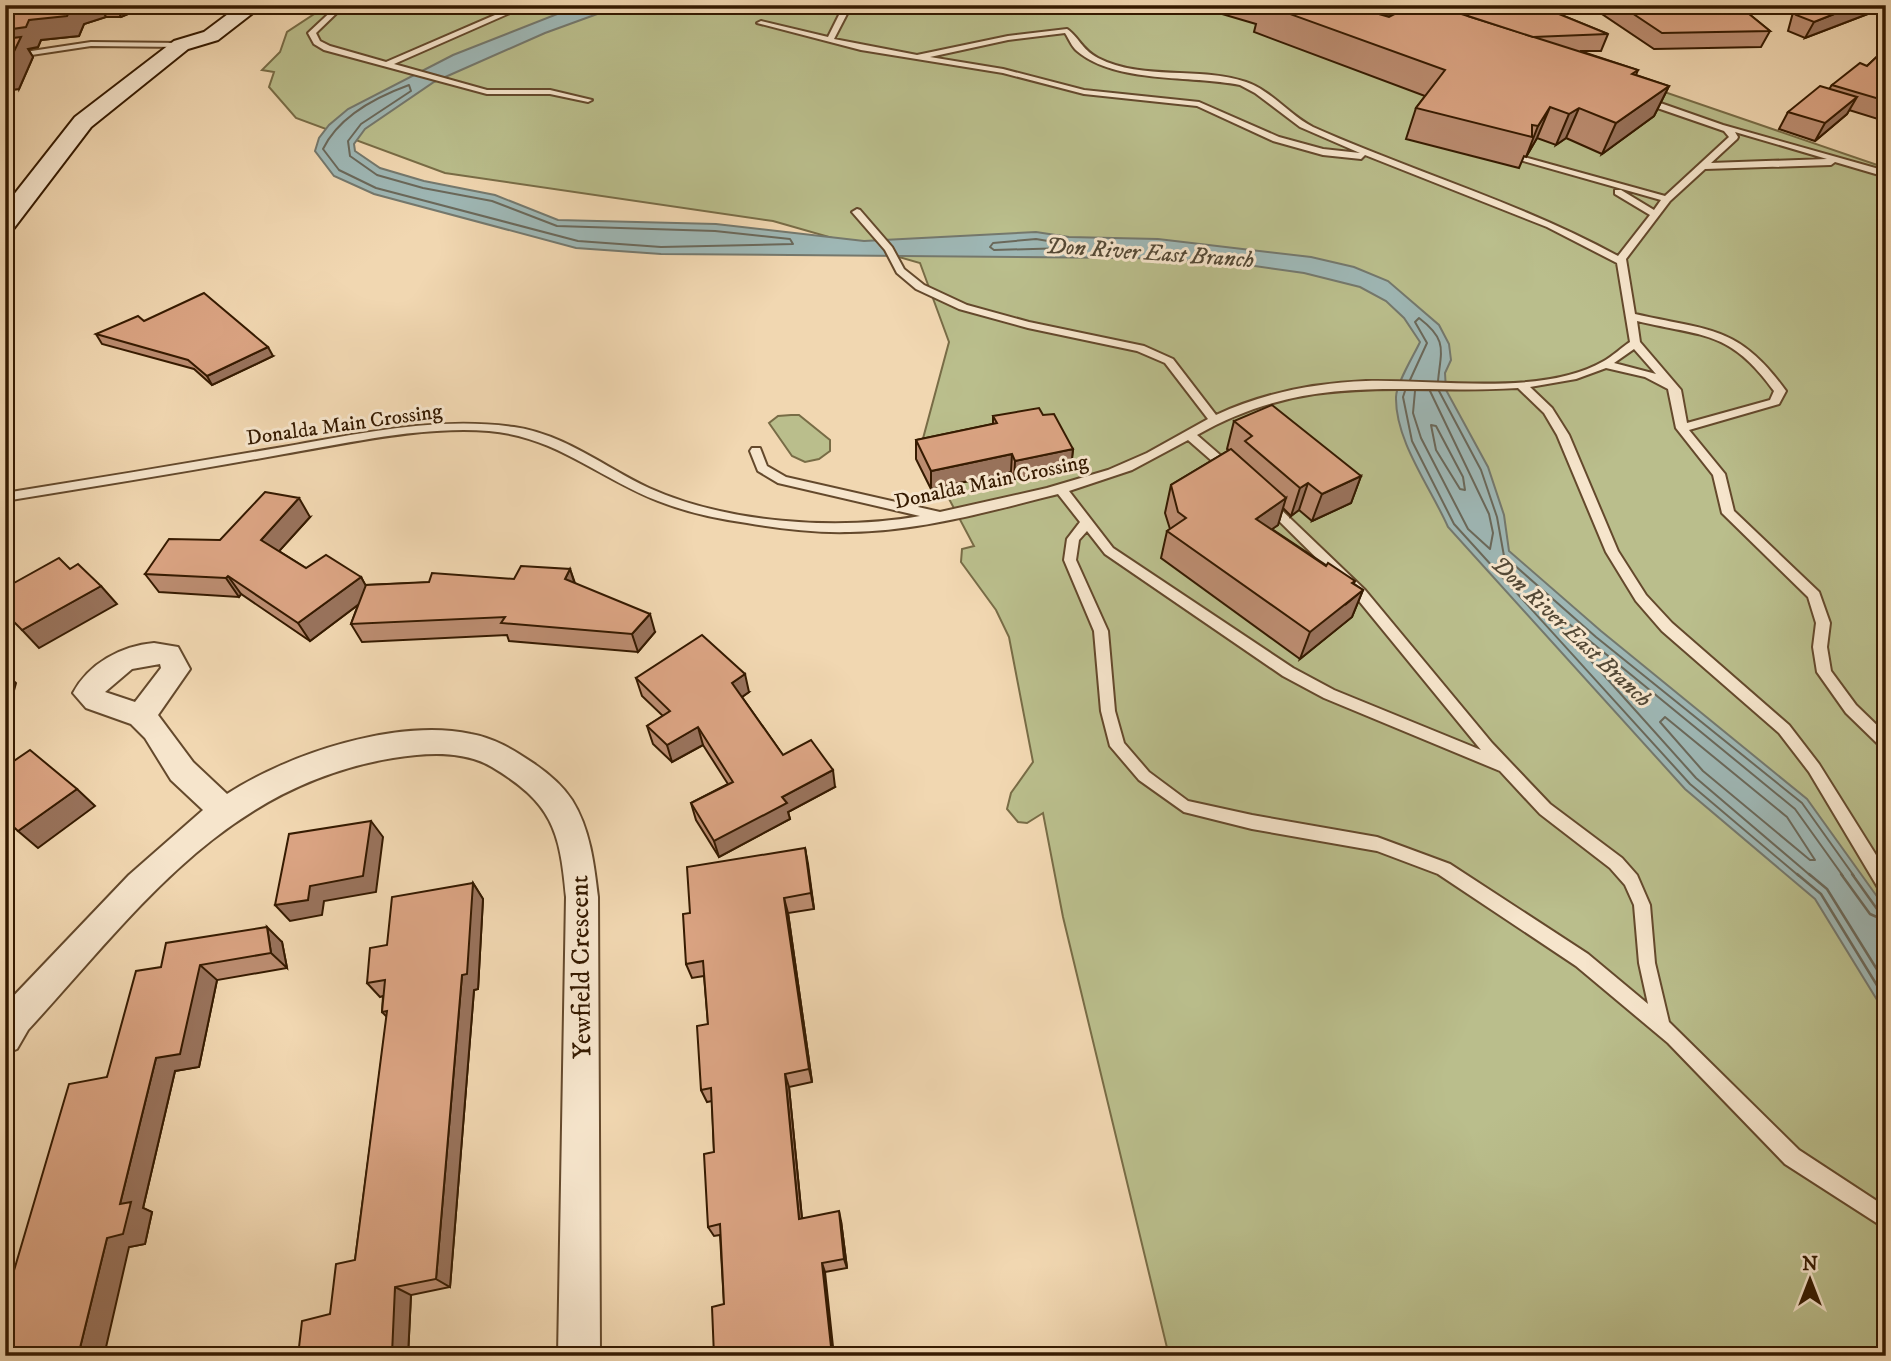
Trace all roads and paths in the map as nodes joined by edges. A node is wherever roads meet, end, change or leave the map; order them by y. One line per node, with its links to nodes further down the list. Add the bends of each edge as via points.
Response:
1 (253, 5): 12 (main road, via 211,36)
2 (342, 5): 15 (lane, via 312,33 317,42)
3 (525, 5): 15 (lane)
4 (858, 5): 11 (lane, via 845,11)
5 (1373, 5): 10 (lane)
6 (1584, 5): 7 (street)
7 (1634, 5)
8 (209, 12): 12 (main road, via 180,33)
9 (761, 23): 11 (lane)
10 (1417, 24)
11 (830, 40): 14 (lane)
12 (181, 45): 13 (lane, via 91,44); 28 (main road, via 83,122)
13 (5, 57)
14 (918, 57): 19 (lane, via 1003,71 1084,92 1199,104 1276,139 1323,152); 19 (lane, via 1067,31 1071,43 1104,65 1244,84 1303,125)
15 (388, 64): 17 (lane, via 487,92 550,92)
16 (1633, 97): 18 (lane)
17 (588, 100)
18 (1720, 126): 21 (lane); 22 (lane, via 1734,137)
19 (1373, 157): 29 (lane, via 1476,195)
20 (1524, 160): 24 (lane)
21 (1844, 162): 22 (lane); 23 (lane)
22 (1703, 166): 25 (lane)
23 (1886, 174)
24 (1605, 184): 25 (lane); 26 (lane)
25 (1667, 199): 26 (lane)
26 (1656, 215): 29 (lane)
27 (860, 216): 35 (lane, via 889,249 901,271 920,288 963,307 1140,348 1169,361)
28 (5, 223)
29 (1620, 261): 30 (lane)
30 (1633, 317): 31 (lane); 36 (lane, via 1722,335 1756,359 1780,391 1775,402 1755,410)
31 (1635, 343): 32 (lane, Donalda Main Crossing); 34 (lane)
32 (1608, 365): 33 (lane, Donalda Main Crossing, via 1555,382); 34 (lane, via 1648,375)
33 (1520, 384): 35 (lane, Donalda Main Crossing, via 1360,385 1284,396); 49 (lane, via 1548,411 1563,435 1612,552 1641,598 1667,627 1784,729 1814,768)
34 (1675, 390): 36 (lane)
35 (1214, 420): 37 (lane, Donalda Main Crossing)
36 (1682, 428): 46 (lane, via 1719,474 1728,513 1814,595 1823,623 1824,672 1851,709)
37 (1191, 435): 39 (lane); 40 (lane, Donalda Main Crossing, via 1130,466)
38 (756, 451): 43 (lane, via 762,468 782,480)
39 (1240, 479)
40 (1061, 489): 43 (lane, Donalda Main Crossing); 44 (lane)
41 (1259, 496): 47 (lane, via 1360,593)
42 (5, 497): 43 (lane, Donalda Main Crossing, via 368,437 475,427 537,435 650,494 718,514 830,528)
43 (940, 517)
44 (1087, 523): 47 (lane, via 1110,551 1299,679); 50 (lane, via 1073,539 1070,560 1101,631 1108,711 1117,746 1144,776 1184,806 1377,844 1435,864 1582,960)
45 (141, 716): 48 (street, via 182,771)
46 (1886, 743)
47 (1506, 767): 50 (lane, via 1561,824 1616,863 1631,880 1642,905 1647,963)
48 (225, 811): 51 (street, Yewfield Crescent, via 155,867 16,1018); 53 (street, Yewfield Crescent, via 316,765 420,743 464,744 504,758 537,782 563,812 577,848 582,897)
49 (1886, 886)
50 (1661, 1024): 52 (lane, via 1792,1157)
51 (5, 1037)
52 (1886, 1219)
53 (579, 1356)

